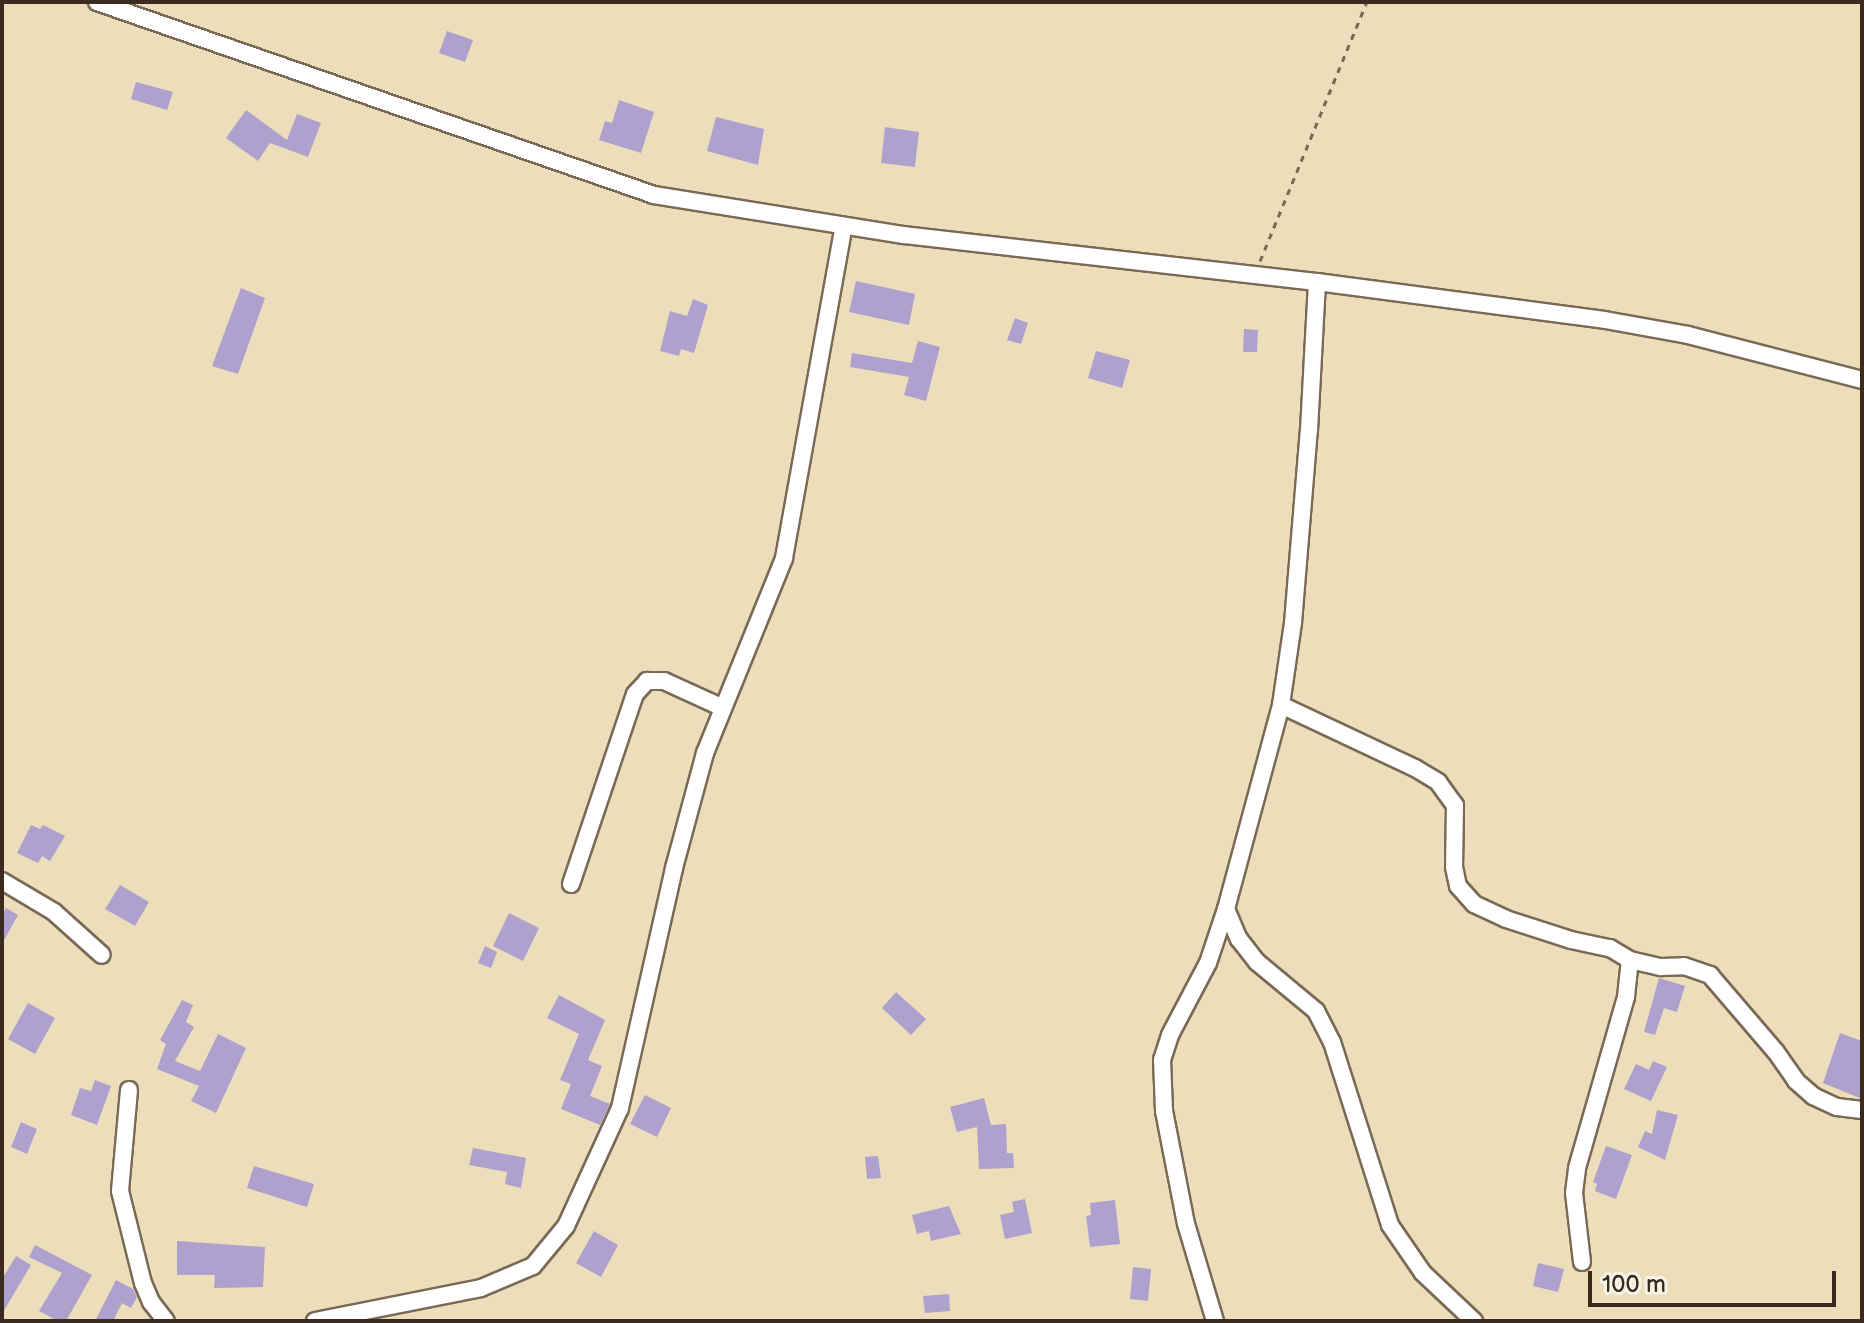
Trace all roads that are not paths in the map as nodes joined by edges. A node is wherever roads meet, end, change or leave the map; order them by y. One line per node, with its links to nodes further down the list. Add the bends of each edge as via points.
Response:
1 (97, 2): 2 (street, via 654,195)
2 (844, 226): 3 (street); 6 (street, via 784,558)
3 (1317, 282): 4 (street, via 1661,330); 5 (street, via 1293,623)
4 (1862, 380)
5 (1281, 705): 9 (street); 11 (street, via 1438,782 1455,805 1458,886 1474,904 1506,919 1610,948)
6 (721, 707): 8 (street, via 664,681 647,681 635,694); 16 (street, via 674,868 620,1108 566,1226 533,1266 481,1288)
7 (2, 881): 10 (street, via 54,912)
8 (571, 884)
9 (1226, 909): 17 (street, via 1208,963 1162,1060 1164,1111 1186,1224); 18 (street, via 1257,962 1316,1011 1337,1057 1390,1225 1423,1273)
10 (102, 955)
11 (1630, 960): 13 (street, via 1684,966 1710,975 1796,1081 1837,1107); 14 (street, via 1626,997 1577,1168 1574,1193)
12 (129, 1090): 15 (street, via 120,1191 143,1283)
13 (1862, 1110)
14 (1582, 1262)
15 (166, 1321)
16 (315, 1321)
17 (1215, 1321)
18 (1474, 1321)

